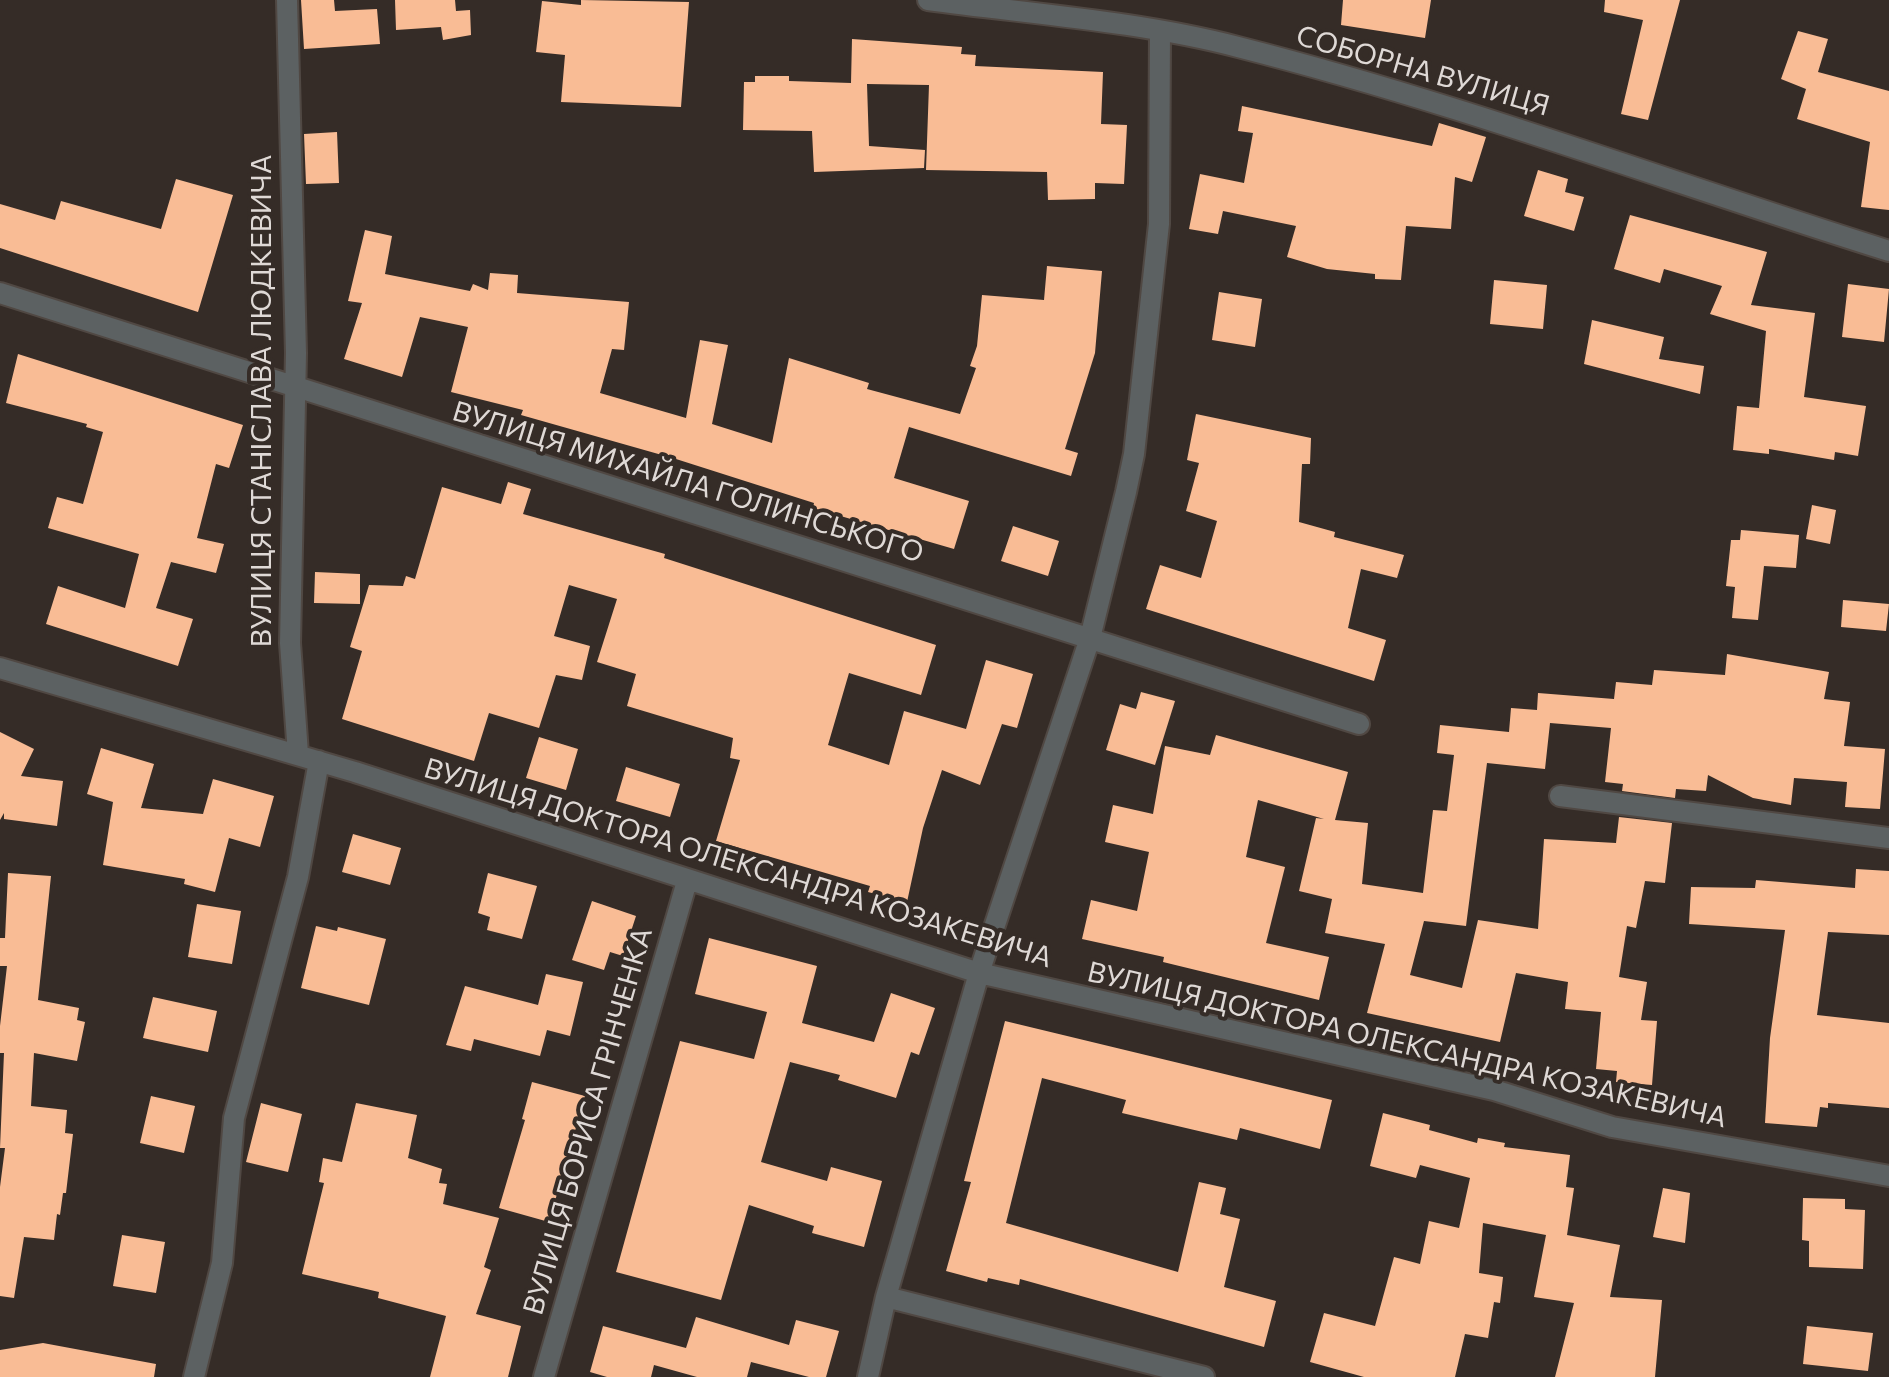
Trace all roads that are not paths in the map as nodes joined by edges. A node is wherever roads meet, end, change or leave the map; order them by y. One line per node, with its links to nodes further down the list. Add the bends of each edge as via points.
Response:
1 (287, 0): 6 (street, ВУЛИЦЯ СТАНІСЛАВА ЛЮДКЕВИЧА)
2 (928, 0): 3 (street, СОБОРНА ВУЛИЦЯ)
3 (1160, 31): 4 (street, СОБОРНА ВУЛИЦЯ, via 1236,46 1546,136 1674,184); 7 (street, via 1159,224 1134,454)
4 (1889, 251)
5 (0, 293): 6 (street, ВУЛИЦЯ МИХАЙЛА ГОЛИНСЬКОГО)
6 (293, 387): 7 (street, ВУЛИЦЯ МИХАЙЛА ГОЛИНСЬКОГО); 10 (street, ВУЛИЦЯ СТАНІСЛАВА ЛЮДКЕВИЧА, via 290,643)
7 (1090, 638): 9 (street, ВУЛИЦЯ МИХАЙЛА ГОЛИНСЬКОГО); 15 (street)
8 (0, 668): 10 (street, ВУЛИЦЯ ДОКТОРА ОЛЕКСАНДРА КОЗАКЕВИЧА)
9 (1359, 724)
10 (298, 754): 11 (street, ВУЛИЦЯ ДОКТОРА ОЛЕКСАНДРА КОЗАКЕВИЧА)
11 (319, 761): 14 (street, ВУЛИЦЯ ДОКТОРА ОЛЕКСАНДРА КОЗАКЕВИЧА); 18 (street, via 298,877 234,1118 222,1263)
12 (1560, 796): 13 (street)
13 (1889, 838)
14 (687, 881): 15 (street, ВУЛИЦЯ ДОКТОРА ОЛЕКСАНДРА КОЗАКЕВИЧА); 19 (street, ВУЛИЦЯ БОРИСА ГРІНЧЕНКА)
15 (979, 973): 16 (street, ВУЛИЦЯ ДОКТОРА ОЛЕКСАНДРА КОЗАКЕВИЧА, via 1494,1090 1612,1127); 17 (street)
16 (1889, 1176)
17 (886, 1297): 20 (street); 21 (street)
18 (194, 1377)
19 (544, 1377)
20 (868, 1377)
21 (1204, 1377)

